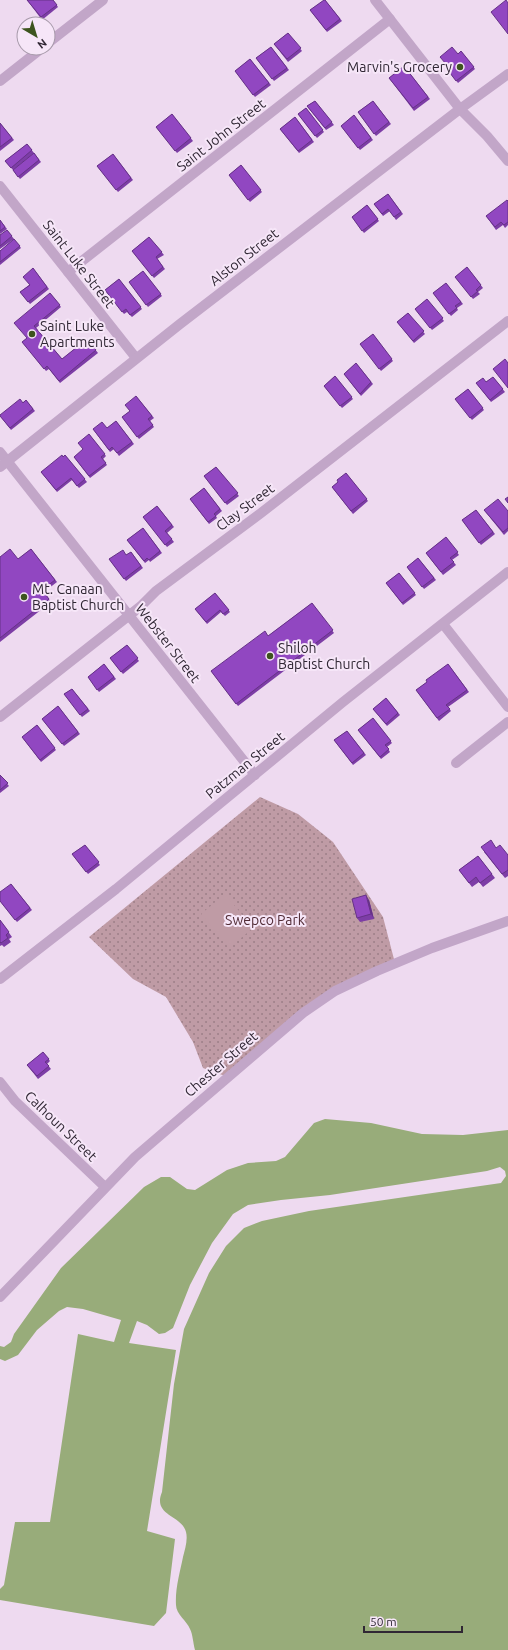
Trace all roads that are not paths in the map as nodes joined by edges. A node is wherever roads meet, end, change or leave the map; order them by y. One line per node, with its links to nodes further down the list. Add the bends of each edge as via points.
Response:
1 (103, 0): 4 (street)
2 (375, 0): 3 (street)
3 (390, 19): 8 (street); 11 (street, Saint John Street)
4 (56, 37)
5 (32, 56): 7 (street)
6 (508, 74): 8 (street, Alston Street)
7 (0, 81)
8 (460, 109): 9 (street); 13 (street, Alston Street)
9 (508, 161)
10 (0, 186): 11 (street, Saint Luke Street)
11 (68, 272): 13 (street, Saint Luke Street)
12 (508, 321): 17 (street, Clay Street, via 291,490 156,591)
13 (136, 358): 15 (street, Alston Street)
14 (0, 452): 15 (street, Webster Street)
15 (4, 464): 17 (street, Webster Street)
16 (508, 572): 18 (street, Patzman Street)
17 (128, 616): 20 (street, Clay Street); 23 (street, Webster Street)
18 (443, 624): 19 (street); 23 (street, Patzman Street)
19 (508, 707)
20 (0, 717)
21 (508, 722): 22 (street)
22 (456, 763)
23 (255, 775): 25 (street, Patzman Street, via 110,894)
24 (508, 921): 27 (street, Chester Street, via 432,948 378,971 335,991 309,1008 135,1157)
25 (0, 979)
26 (0, 1082): 27 (street, Calhoun Street, via 15,1101)
27 (105, 1187): 28 (street, Chester Street)
28 (0, 1297)

